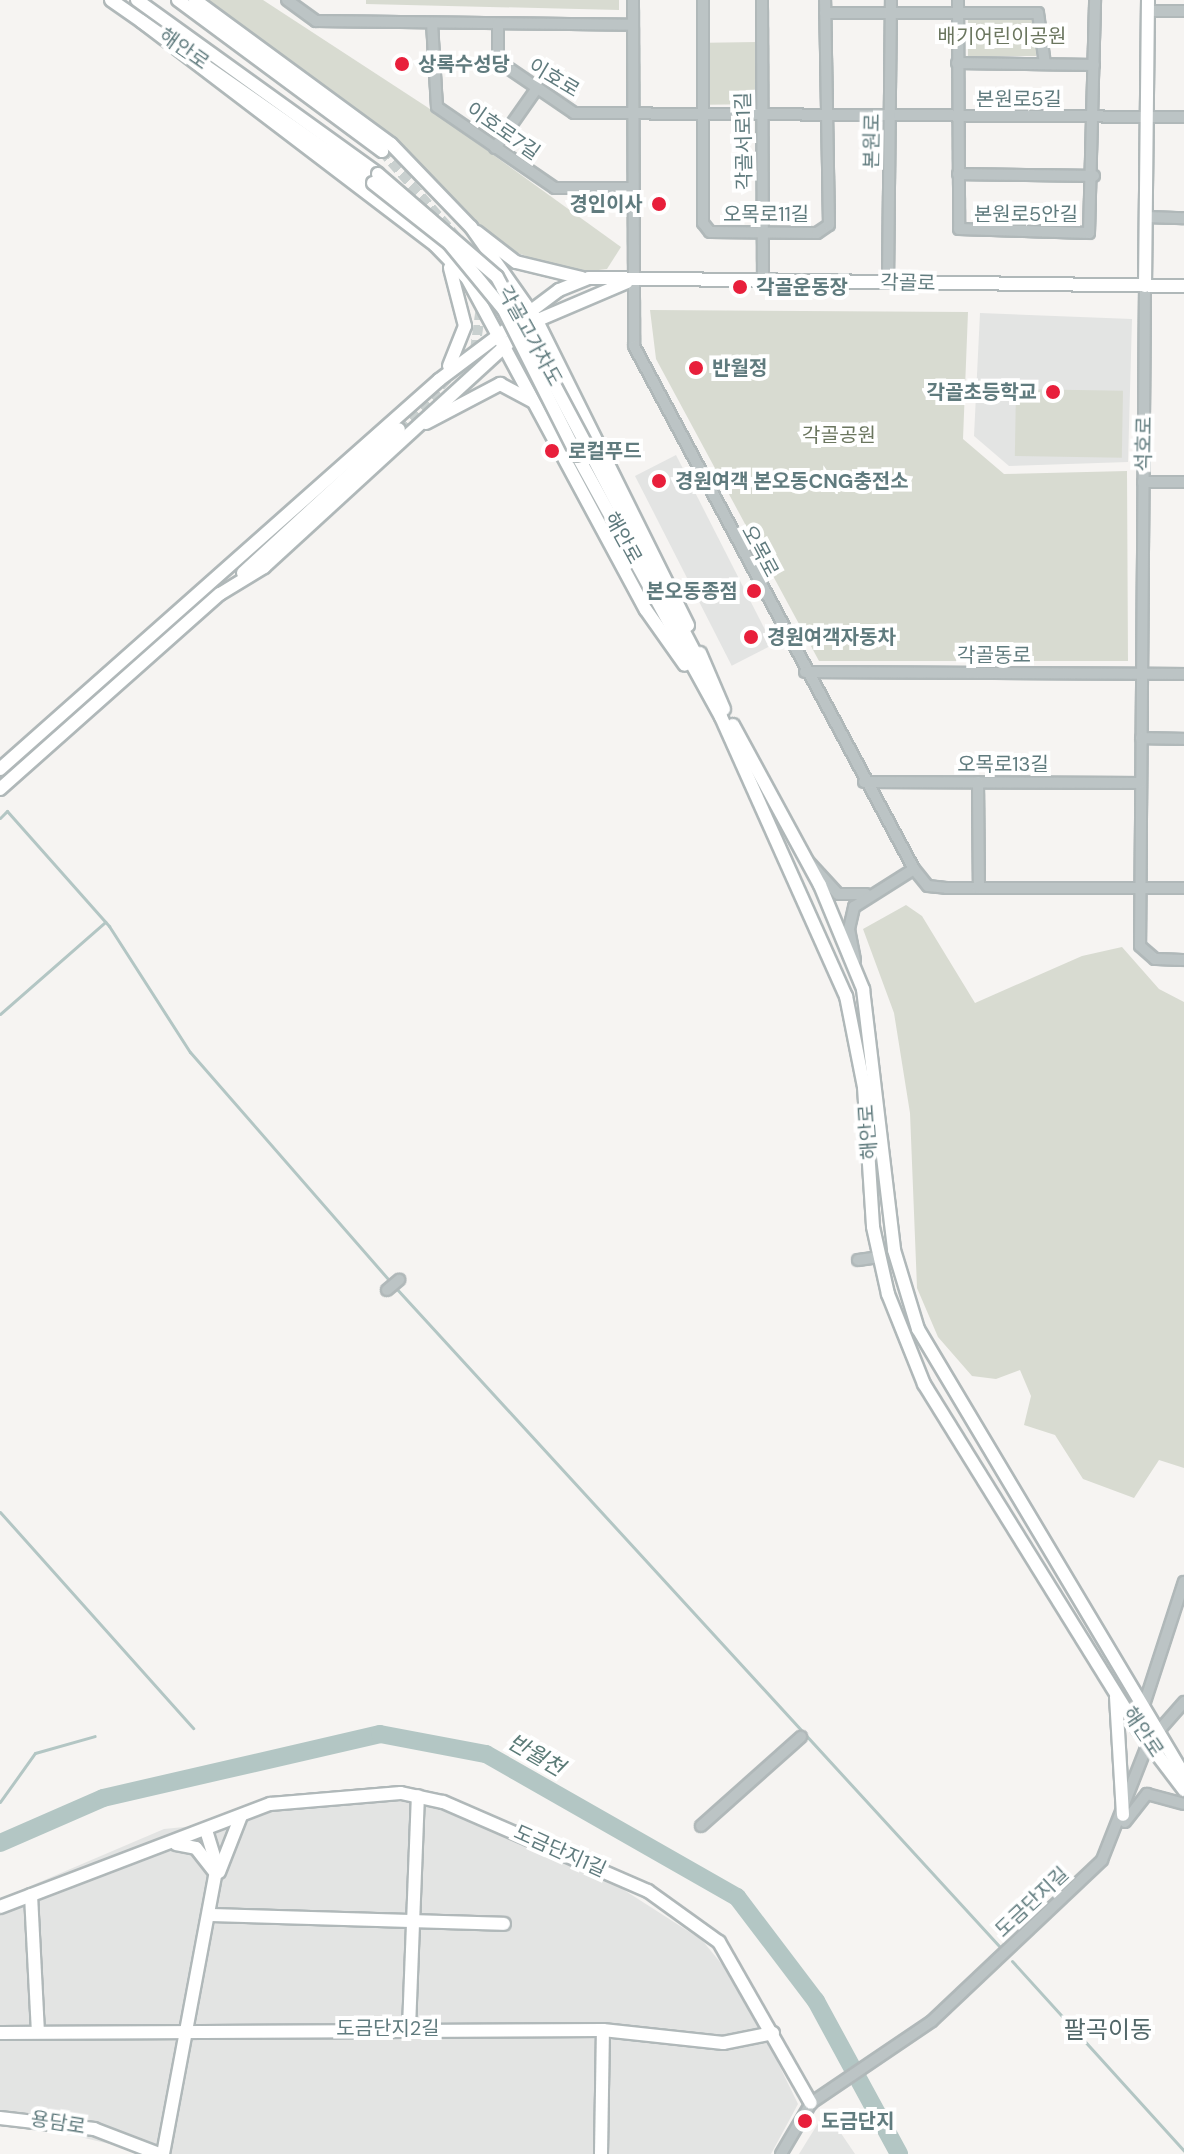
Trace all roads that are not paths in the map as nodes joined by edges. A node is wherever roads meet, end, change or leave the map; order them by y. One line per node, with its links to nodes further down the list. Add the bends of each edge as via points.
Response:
1 (111, 0): 18 (main road, 해안로)
2 (137, 0): 39 (main road, 해안로)
3 (178, 0): 36 (main road)
4 (195, 0): 43 (main road, via 391,144)
5 (287, 0): 19 (street, 이호로, via 316,21)
6 (633, 0): 21 (street, 오목로)
7 (703, 0): 27 (street, 오목로11길)
8 (762, 0): 28 (street, 각골서로1길)
9 (825, 0): 15 (street, 오목로11길)
10 (891, 0): 16 (street, 본원로)
11 (958, 0): 17 (street, 본원로5안길)
12 (1095, 0): 24 (street, 본원로5안길)
13 (1148, 5): 14 (street); 33 (main road, 석호로)
14 (1184, 11)
15 (825, 13): 16 (street); 29 (street, 오목로11길)
16 (890, 13): 17 (street); 30 (street, 본원로)
17 (957, 13): 22 (street, 본원로5안길); 23 (street, via 1038,13)
18 (141, 21): 39 (main road, 해안로); 45 (main road)
19 (432, 23): 20 (street, 이호로); 35 (street, 이호로7길, via 433,100)
20 (498, 24): 21 (street, 이호로); 25 (street, 이호로, via 498,61)
21 (633, 25): 26 (street, 오목로)
22 (957, 63): 23 (street); 31 (street, 본원로5안길)
23 (1045, 64): 24 (street)
24 (1094, 65): 32 (street, 본원로5안길)
25 (535, 91): 26 (street, 이호로, via 574,113); 35 (street)
26 (633, 113): 27 (street, 이호로); 40 (street, 오목로)
27 (703, 114): 28 (street, 이호로); 44 (street, 오목로11길, via 703,223 710,232)
28 (761, 114): 29 (street, 본원로5길); 44 (street, 각골서로1길)
29 (827, 115): 30 (street, 본원로5길); 44 (street, 오목로11길, via 829,225 817,233)
30 (890, 115): 31 (street, 본원로5길); 49 (street, 본원로)
31 (957, 117): 32 (street, 본원로5길); 37 (street, 본원로5안길)
32 (1094, 117): 33 (street, 본원로5길); 38 (street, 본원로5안길)
33 (1147, 117): 34 (street, 본원로5길); 41 (main road, 석호로)
34 (1184, 117)
35 (495, 148): 40 (street, 이호로7길, via 555,188)
36 (382, 151)
37 (958, 174): 38 (street, 본원로5안길); 38 (street, 본원로5안길, via 965,232 1089,233)
38 (1094, 176)
39 (375, 178): 61 (main road, 각골고가차도, bridge, via 497,277)
40 (633, 188): 47 (street, 오목로)
41 (1146, 217): 42 (street); 50 (main road, 석호로)
42 (1184, 218)
43 (471, 227): 46 (main road, via 516,262); 52 (main road)
44 (763, 233): 48 (street, 각골서로1길)
45 (435, 245): 54 (main road); 58 (main road, via 459,282 465,326 461,348)
46 (589, 278): 47 (main road, 각골로); 52 (main road, 각골로)
47 (632, 281): 48 (main road, 각골로); 53 (main road, 각골로); 64 (street, 오목로, via 642,369)
48 (763, 281): 49 (main road, 각골로)
49 (888, 283): 50 (main road, 각골로)
50 (1145, 286): 51 (main road, 각골로); 62 (street, 석호로)
51 (1184, 286)
52 (528, 307): 53 (main road); 54 (main road, 각골로)
53 (536, 319): 55 (main road); 56 (main road)
54 (501, 331): 55 (main road); 58 (main road, 각골로)
55 (508, 344): 57 (main road); 60 (main road)
56 (552, 351): 57 (main road, via 527,337); 67 (main road, via 675,594)
57 (519, 367): 59 (main road)
58 (439, 380): 70 (main road)
59 (541, 410): 60 (main road, via 521,389 500,384); 67 (main road, via 646,610)
60 (404, 431): 74 (main road, via 264,567 220,594)
61 (583, 453): 67 (main road, 해안로)
62 (1143, 482): 63 (street); 65 (street, 석호로)
63 (1184, 482)
64 (805, 672): 65 (street, 각골동로); 71 (street, 오목로)
65 (1141, 674): 66 (street, 각골동로); 68 (street, 석호로)
66 (1184, 674)
67 (722, 713): 75 (main road, 해안로); 83 (main road, 해안로, via 846,996 864,1087)
68 (1141, 738): 69 (street); 73 (street, 석호로)
69 (1184, 739)
70 (0, 769)
71 (864, 782): 72 (street, 오목로13길); 76 (street, 오목로)
72 (978, 782): 73 (street, 오목로13길); 77 (street)
73 (1141, 783): 78 (street, 석호로)
74 (0, 789)
75 (805, 858): 80 (street, via 838,894); 82 (main road, 해안로)
76 (914, 869): 77 (street, via 928,886); 80 (street)
77 (979, 888): 78 (street)
78 (1140, 888): 79 (street); 81 (street, via 1140,946 1155,959)
79 (1184, 888)
80 (868, 894): 82 (street, via 849,917)
81 (1184, 960)
82 (859, 981): 90 (main road, 해안로, via 878,1070 894,1250 918,1329)
83 (879, 1257): 84 (street); 88 (main road, 해안로, via 924,1384)
84 (858, 1260)
85 (399, 1280): 86 (street)
86 (387, 1290)
87 (1184, 1582): 90 (street)
88 (1115, 1690): 92 (main road, 해안로); 97 (main road)
89 (1184, 1702): 92 (street)
90 (1141, 1712): 92 (main road, 해안로)
91 (801, 1737): 99 (street)
92 (1152, 1738): 93 (main road, 해안로); 94 (main road, 해안로); 97 (street, 도금단지길)
93 (1184, 1775)
94 (1184, 1790)
95 (418, 1796): 98 (main road, 도금단지1길, via 270,1804); 107 (main road); 114 (main road, 도금단지1길, via 564,1852 686,1916 719,1942)
96 (1184, 1804): 101 (street, via 1147,1794)
97 (1123, 1815): 101 (street, 도금단지길)
98 (241, 1816): 100 (main road, 도금단지1길); 103 (main road)
99 (701, 1826)
100 (206, 1830): 102 (main road, 도금단지1길); 103 (main road)
101 (1117, 1833): 115 (street, 도금단지길, via 1102,1860 966,1989)
102 (169, 1844): 103 (main road, via 196,1848); 104 (main road, 도금단지1길)
103 (214, 1881): 106 (main road)
104 (31, 1895): 105 (main road, 도금단지1길); 112 (main road)
105 (0, 1907)
106 (209, 1915): 107 (main road); 109 (main road)
107 (412, 1921): 108 (main road); 110 (main road)
108 (504, 1924)
109 (184, 2027): 110 (main road, 도금단지2길); 112 (main road, 도금단지2길); 117 (main road)
110 (409, 2028): 111 (main road, 도금단지2길)
111 (603, 2030): 114 (main road, 도금단지2길, via 723,2043); 118 (main road)
112 (38, 2032): 113 (main road, 도금단지2길)
113 (0, 2033)
114 (773, 2033): 115 (main road, 도금단지1길)
115 (811, 2103): 119 (street)
116 (0, 2118): 117 (main road, 용담로, via 94,2129)
117 (161, 2154)
118 (601, 2154)
119 (781, 2154)

